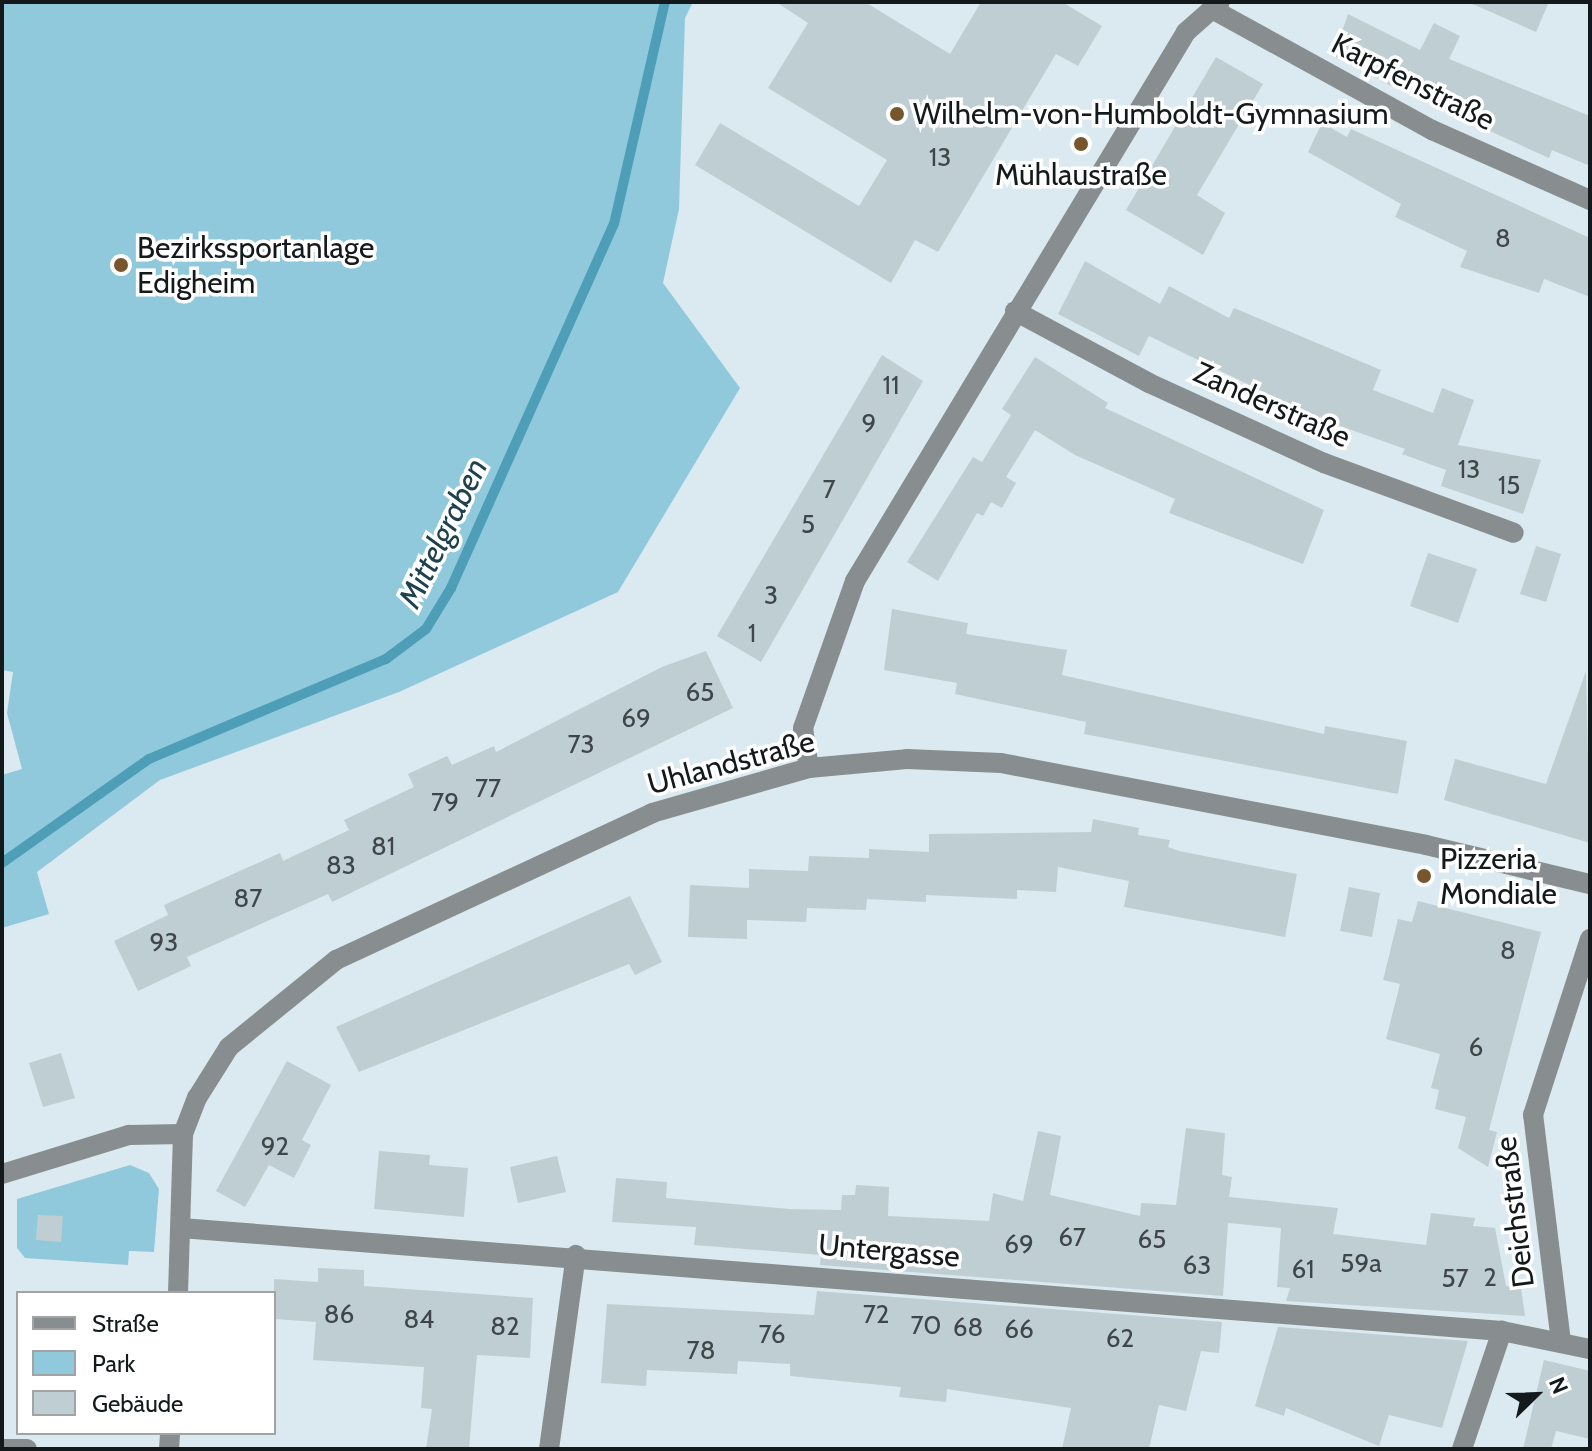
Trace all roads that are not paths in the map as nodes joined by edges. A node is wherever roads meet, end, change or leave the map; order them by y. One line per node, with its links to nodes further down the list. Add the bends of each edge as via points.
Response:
1 (1216, 6): 2 (street, Karpfenstraße, via 1432,130); 3 (street, via 1186,32)
2 (1590, 200)
3 (1015, 311): 4 (street, Zanderstraße, via 1149,383 1324,463); 5 (street, via 855,581 803,728)
4 (1514, 533)
5 (809, 768): 6 (street, Uhlandstraße, via 907,759 1001,763 1410,842); 8 (street, Uhlandstraße, via 652,813 336,960 229,1047 197,1098)
6 (1590, 884)
7 (1590, 939): 14 (street, Deichstraße, via 1533,1115)
8 (183, 1134): 9 (street, via 129,1135); 10 (street)
9 (2, 1174)
10 (181, 1228): 11 (street, Untergasse); 12 (street)
11 (576, 1255): 13 (street, Untergasse); 18 (street)
12 (178, 1291)
13 (1502, 1331): 14 (street, Untergasse); 19 (street)
14 (1561, 1342): 15 (street, Untergasse)
15 (1590, 1349)
16 (2, 1449): 17 (street)
17 (27, 1449)
18 (549, 1449)
19 (1462, 1449)

